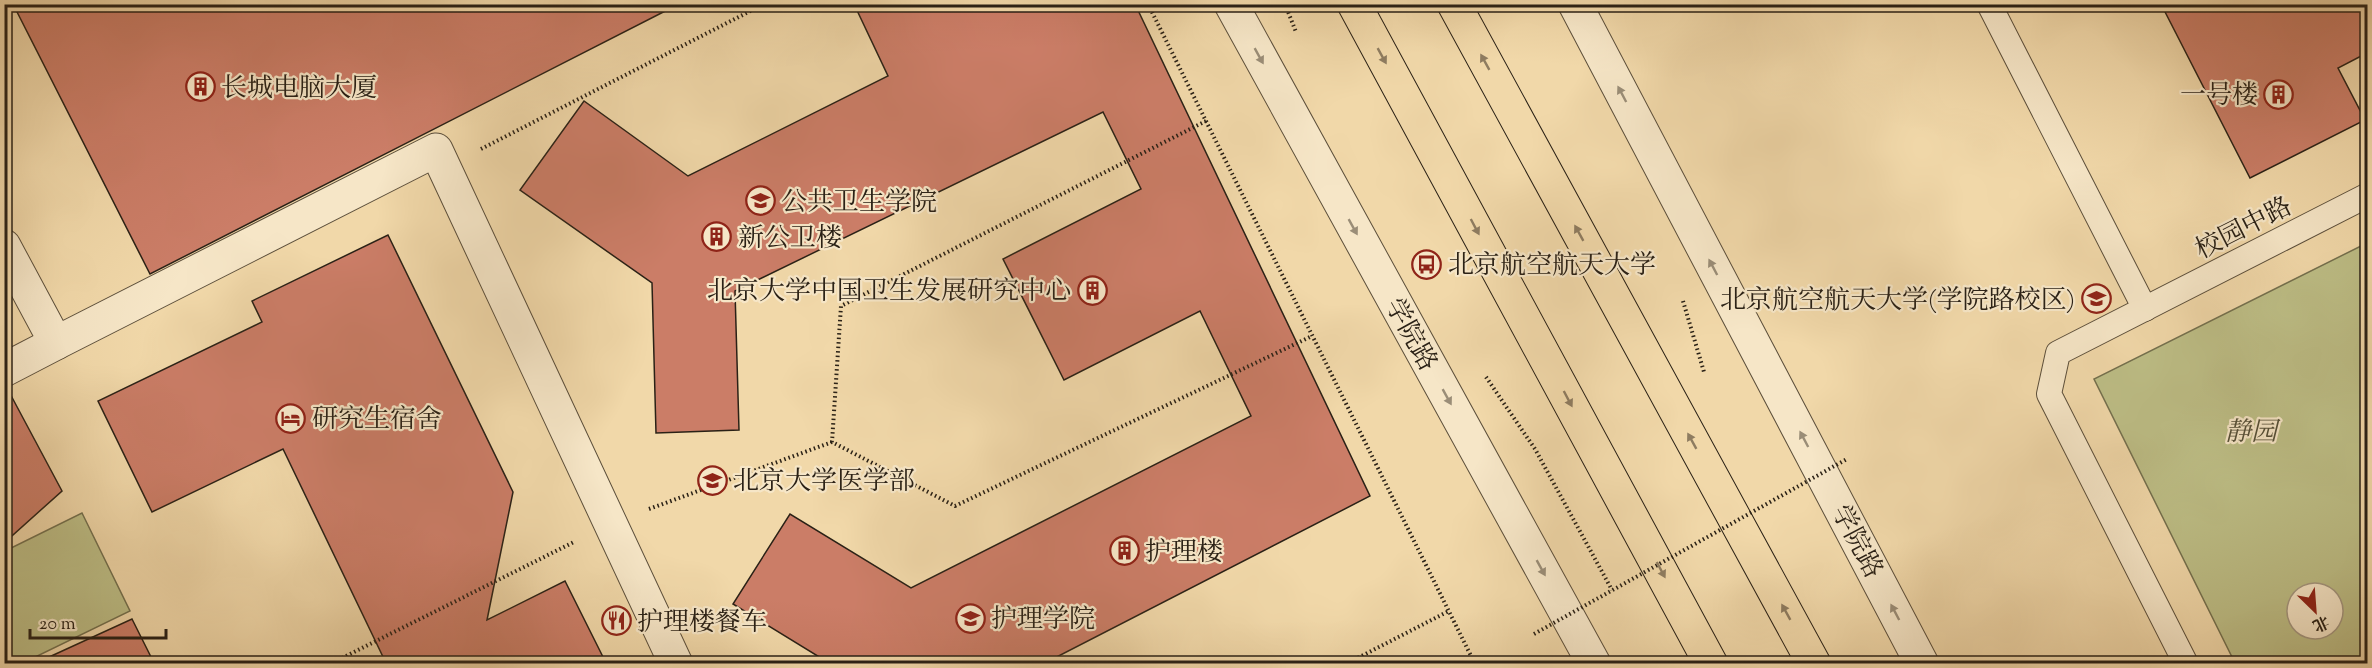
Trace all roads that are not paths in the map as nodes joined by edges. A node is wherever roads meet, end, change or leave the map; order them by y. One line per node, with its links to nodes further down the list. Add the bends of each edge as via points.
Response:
1 (1231, 4): 12 (street, 学院路, one-way to 12)
2 (1354, 4): 13 (highway, one-way to 13)
3 (1454, 4): 14 (highway, one-way to 3)
4 (1575, 4): 15 (street, 学院路, one-way to 4)
5 (1989, 4): 8 (lane)
6 (2367, 195): 8 (lane, 校园中路)
7 (4, 246): 9 (street)
8 (2145, 309): 16 (lane, 校园中路, via 2058,353 2049,394)
9 (56, 343): 10 (street); 11 (street, via 436,150)
10 (4, 370)
11 (676, 663)
12 (1594, 663)
13 (1711, 663)
14 (1814, 663)
15 (1923, 663)
16 (2186, 663)

